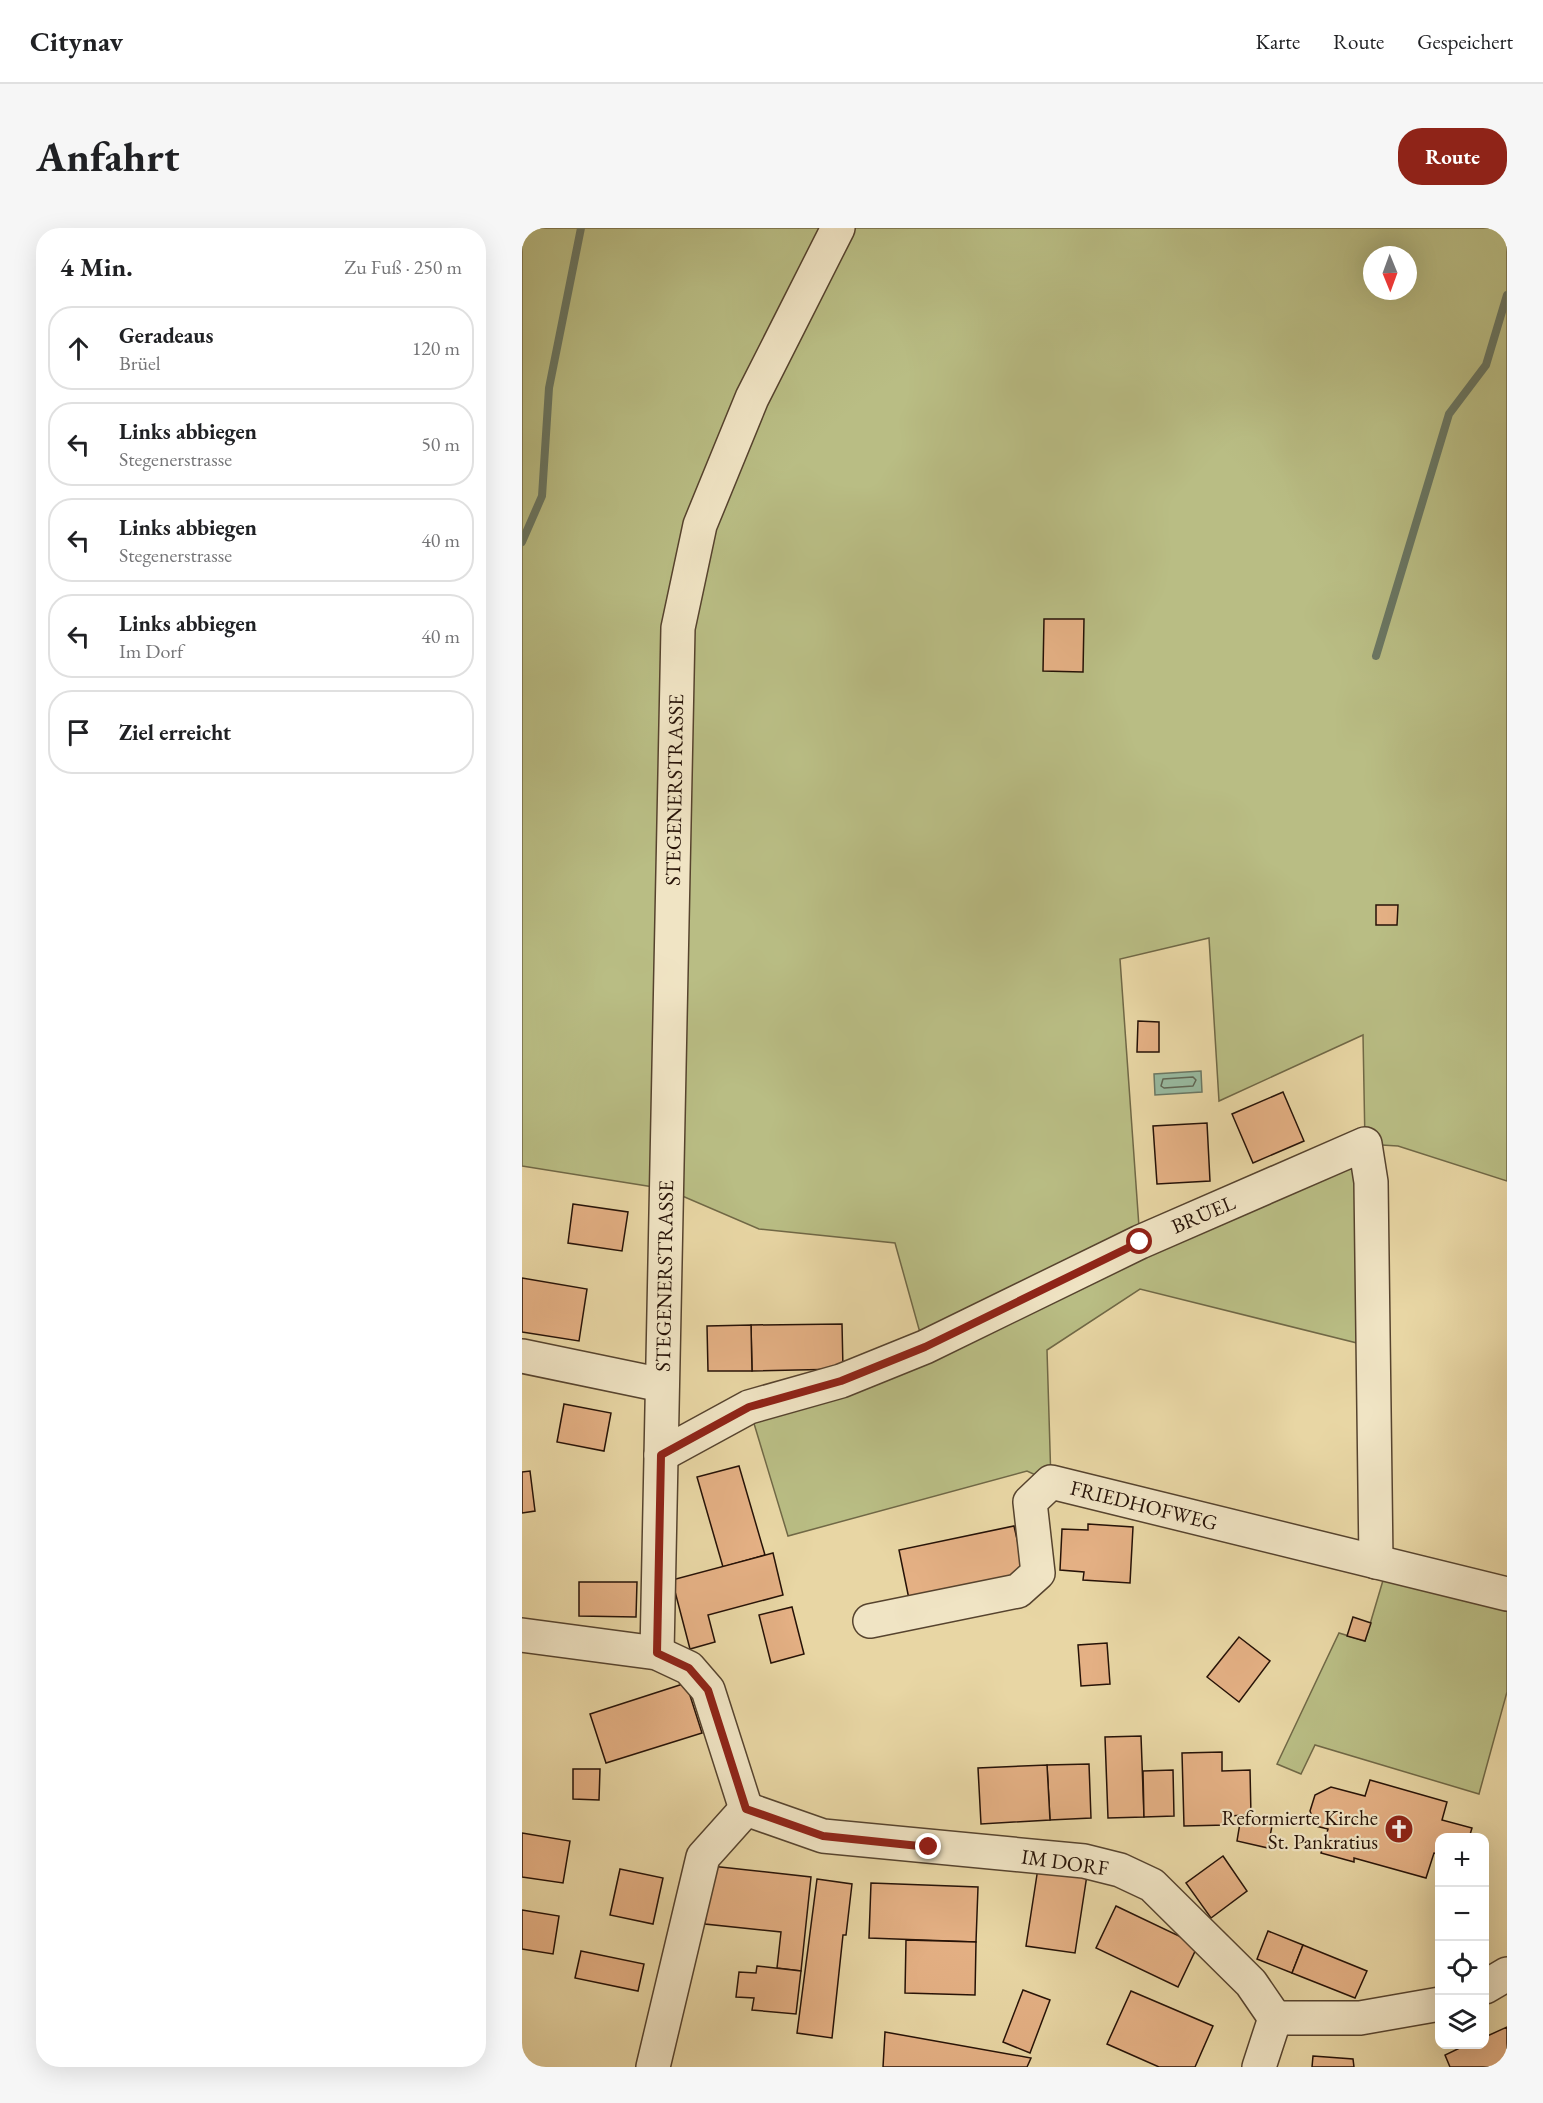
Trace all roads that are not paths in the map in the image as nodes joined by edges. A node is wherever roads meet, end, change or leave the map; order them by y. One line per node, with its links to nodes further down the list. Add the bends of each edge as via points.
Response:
1 (838, 228): 3 (street, STEGENERSTRASSE, via 752,399 700,525 678,628)
2 (522, 1356): 3 (street, STEGENERSTRASSE)
3 (662, 1386): 4 (street, STEGENERSTRASSE)
4 (661, 1455): 5 (street, BRÜEL, via 749,1407 841,1381 925,1347 1140,1242 1365,1144 1371,1182); 9 (street, STEGENERSTRASSE)
5 (1376, 1562): 6 (street, FRIEDHOFWEG); 7 (street, FRIEDHOFWEG, via 1051,1482 1030,1502 1038,1573 1018,1591)
6 (1507, 1594)
7 (870, 1621)
8 (522, 1635): 9 (street)
9 (657, 1653): 10 (street, via 689,1668 708,1690)
10 (746, 1809): 14 (street, IM DORF, via 823,1836 1084,1861 1120,1870 1152,1885 1251,1983); 15 (street, via 703,1857)
11 (1507, 1974): 12 (street)
12 (1489, 1985)
13 (1435, 2005): 14 (street, via 1360,2018)
14 (1275, 2018): 16 (street)
15 (653, 2067)
16 (1259, 2067)

